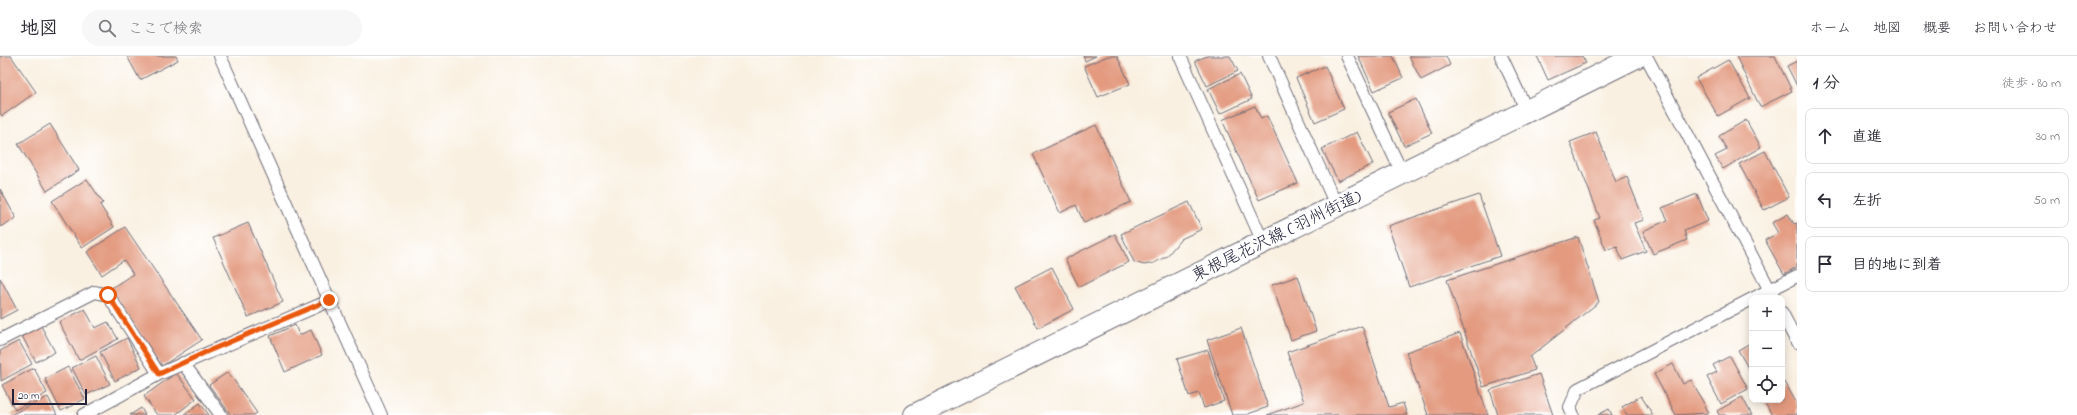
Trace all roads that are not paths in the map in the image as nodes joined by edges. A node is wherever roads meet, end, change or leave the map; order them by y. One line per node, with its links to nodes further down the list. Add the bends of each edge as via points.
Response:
1 (220, 56): 14 (lane)
2 (1180, 56): 11 (lane)
3 (1269, 56): 10 (lane)
4 (1348, 56): 9 (lane)
5 (1501, 56): 8 (lane)
6 (1638, 56): 8 (main road, 東根尾花沢線 (羽州街道))
7 (1646, 56): 13 (lane)
8 (1527, 111): 9 (main road, 東根尾花沢線 (羽州街道))
9 (1402, 173): 10 (main road, 東根尾花沢線 (羽州街道))
10 (1336, 205): 11 (main road, 東根尾花沢線 (羽州街道))
11 (1263, 242): 24 (main road, 東根尾花沢線 (羽州街道))
12 (1797, 276): 13 (lane)
13 (1772, 294)
14 (329, 300): 19 (lane); 23 (lane)
15 (1749, 300): 25 (lane, via 1578,389 1570,407)
16 (1785, 319): 18 (lane)
17 (0, 340): 20 (lane, via 94,292 108,295)
18 (1797, 342)
19 (183, 363): 20 (lane); 22 (lane)
20 (159, 374): 21 (lane)
21 (84, 415)
22 (221, 415)
23 (381, 415)
24 (915, 415)
25 (1573, 415)

